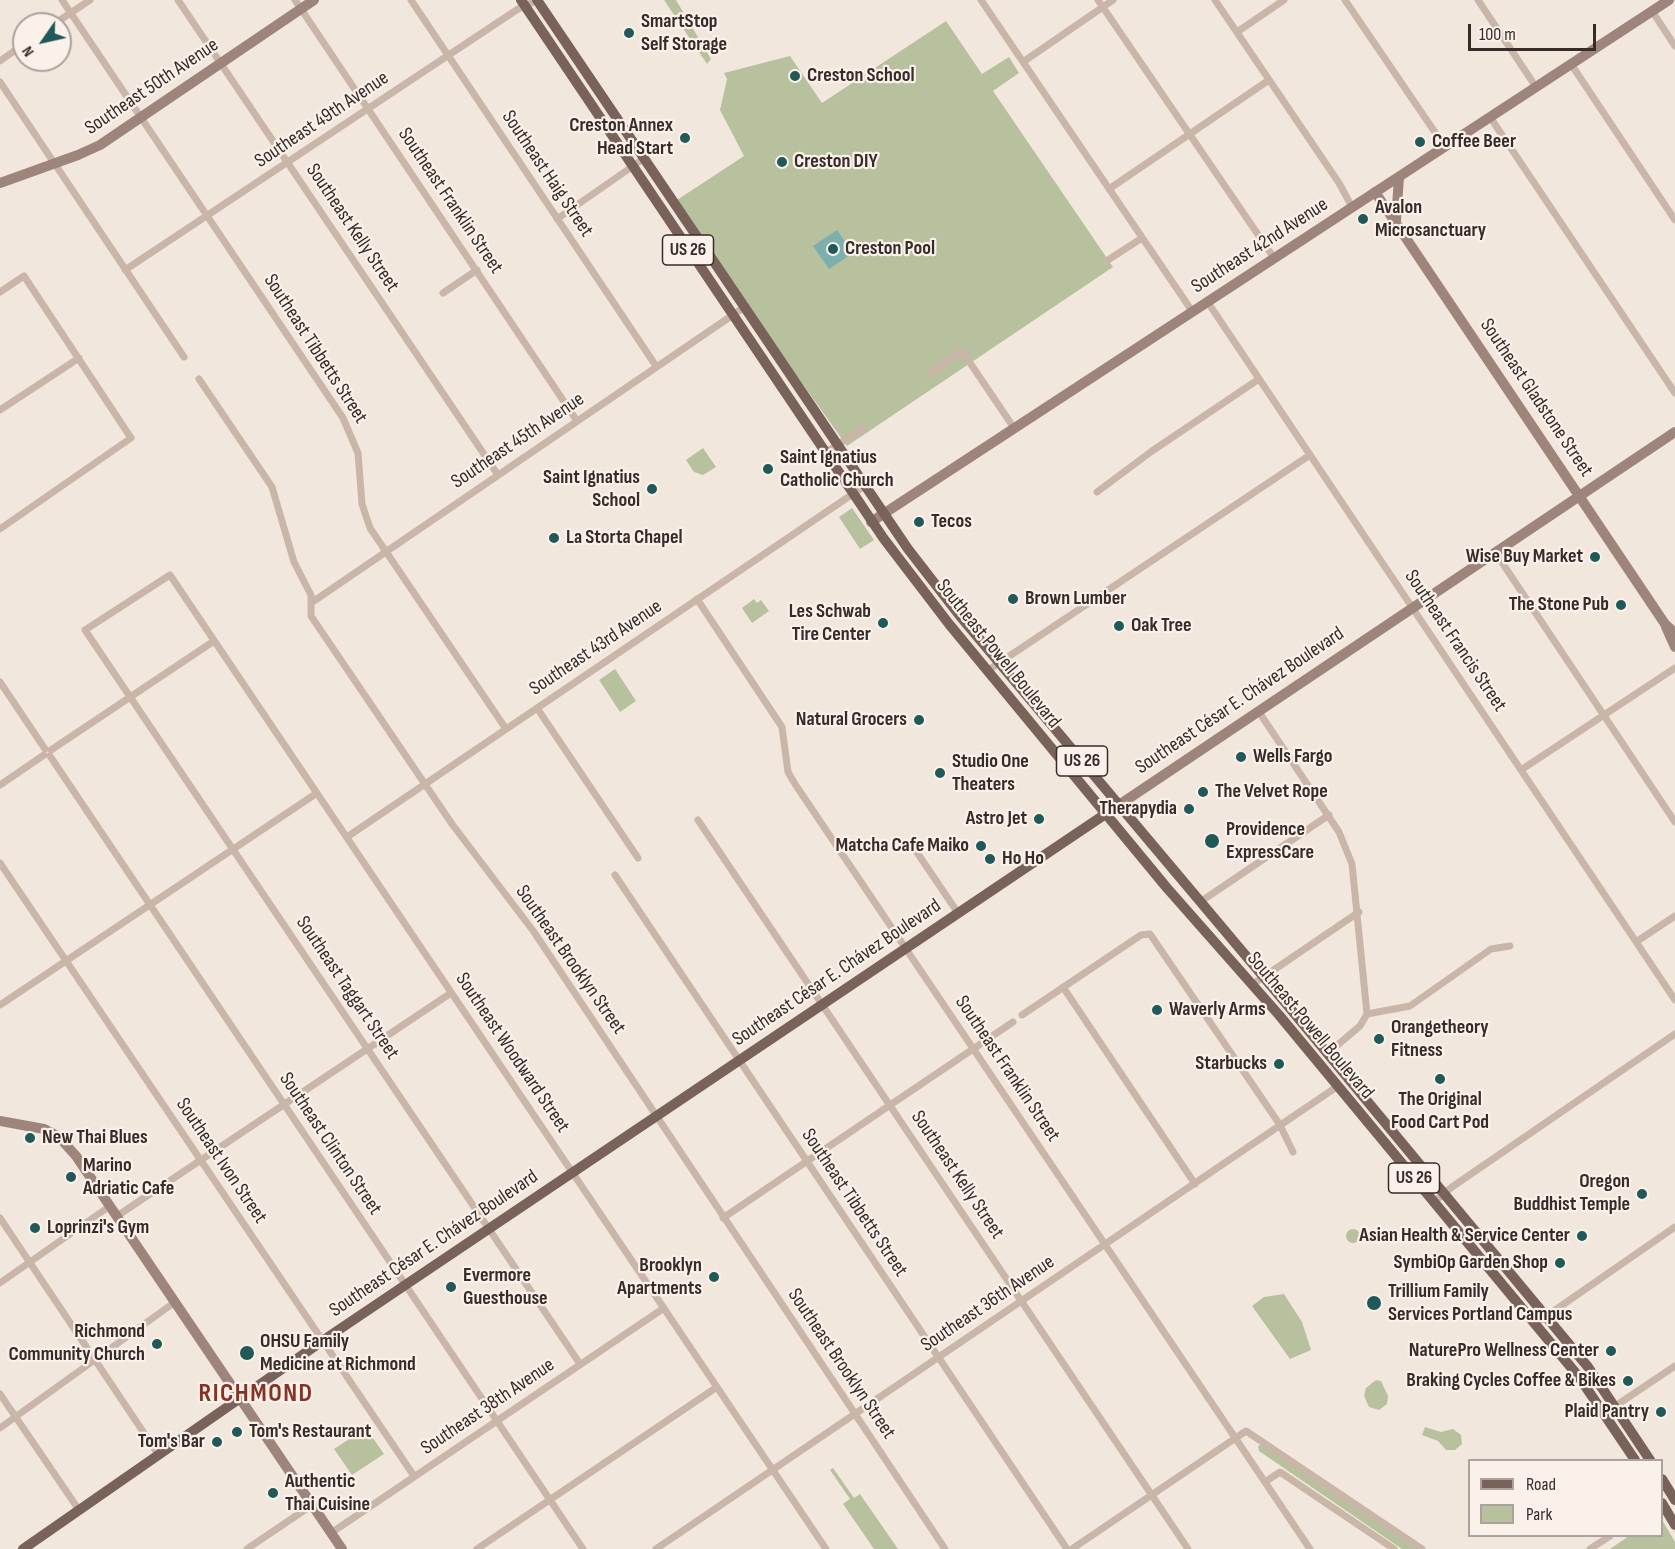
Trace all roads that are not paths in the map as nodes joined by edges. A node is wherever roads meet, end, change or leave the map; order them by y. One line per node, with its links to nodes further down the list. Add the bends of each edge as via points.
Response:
1 (90, 0): 18 (street)
2 (178, 0): 24 (street, Southeast Kelly Street)
3 (314, 0): 15 (main road, Southeast 50th Avenue)
4 (411, 0): 22 (street, Southeast Haig Street)
5 (537, 0): 14 (street, Southeast 49th Avenue); 34 (main road, Southeast Powell Boulevard / US 26)
6 (981, 0): 23 (street)
7 (1098, 0): 16 (street)
8 (1113, 0): 16 (street)
9 (1215, 0): 20 (street)
10 (1284, 0): 20 (street)
11 (1345, 0): 33 (street)
12 (1478, 0): 28 (street)
13 (1669, 0): 17 (main road, Southeast 42nd Avenue)
14 (523, 3): 22 (street, Southeast 49th Avenue); 37 (main road, Southeast Powell Boulevard / US 26)
15 (298, 4): 24 (main road, Southeast 50th Avenue); 29 (street, Southeast Franklin Street)
16 (1103, 7): 23 (street); 32 (street)
17 (1652, 11): 21 (street); 25 (main road, Southeast 42nd Avenue)
18 (72, 12)
19 (72, 16): 30 (street, Southeast Tibbetts Street)
20 (1237, 32): 26 (street)
21 (1675, 46)
22 (448, 56): 29 (street, Southeast 49th Avenue); 44 (street, Southeast Haig Street)
23 (1023, 62): 40 (street)
24 (220, 63): 30 (main road, Southeast 50th Avenue); 35 (street, Southeast Kelly Street)
25 (1571, 64): 28 (main road, Southeast 42nd Avenue); 45 (street)
26 (1269, 80): 32 (street); 42 (street)
27 (0, 82): 36 (street)
28 (1536, 87): 31 (main road, Southeast 42nd Avenue)
29 (368, 108): 35 (street, Southeast 49th Avenue); 51 (street, Southeast Franklin Street)
30 (140, 117): 36 (main road, Southeast 50th Avenue, via 87,152); 43 (street, Southeast Tibbetts Street)
31 (1491, 117): 33 (main road, Southeast 42nd Avenue); 64 (street)
32 (1189, 135): 40 (street); 48 (street)
33 (1445, 147): 38 (main road, Southeast 42nd Avenue)
34 (643, 159): 37 (street); 55 (main road, Southeast Powell Boulevard / US 26)
35 (288, 162): 43 (street, Southeast 49th Avenue); 73 (street, Southeast Kelly Street)
36 (56, 163): 39 (main road, Southeast 50th Avenue); 50 (street)
37 (633, 167): 44 (street); 57 (main road, Southeast Powell Boulevard / US 26)
38 (1399, 177): 41 (main road, Southeast 42nd Avenue); 46 (main road)
39 (0, 183)
40 (1109, 189): 47 (street)
41 (1375, 192): 42 (main road, Southeast 42nd Avenue); 46 (main road, Southeast Gladstone Street)
42 (1352, 207): 48 (main road, Southeast 42nd Avenue)
43 (207, 216): 50 (street, Southeast 49th Avenue); 81 (street, Southeast Tibbetts Street, via 348,427 358,453 366,519)
44 (557, 219): 60 (street, Southeast Haig Street)
45 (1675, 220)
46 (1396, 221): 77 (main road, Southeast Gladstone Street)
47 (1142, 238): 49 (street); 56 (street)
48 (1274, 258): 54 (main road, Southeast 42nd Avenue)
49 (1108, 260)
50 (125, 270): 58 (street)
51 (477, 270): 53 (street); 66 (street, Southeast Franklin Street)
52 (0, 292): 59 (street, via 24,276)
53 (444, 292)
54 (1207, 301): 56 (main road, Southeast 42nd Avenue); 63 (street, Southeast Francis Street)
55 (743, 308): 57 (street, Southeast 45th Avenue); 70 (main road, Southeast Powell Boulevard / US 26)
56 (1192, 312): 68 (main road, Southeast 42nd Avenue)
57 (732, 315): 60 (street, Southeast 45th Avenue); 71 (main road, Southeast Powell Boulevard / US 26)
58 (184, 357)
59 (79, 358): 65 (street); 80 (street, via 131,438)
60 (656, 366): 66 (street, Southeast 45th Avenue)
61 (930, 373): 68 (street, via 962,351)
62 (199, 379): 85 (street, Southeast Brooklyn Street, via 272,487 289,548)
63 (1259, 379): 72 (street, Southeast Francis Street); 75 (street)
64 (1675, 393)
65 (0, 410)
66 (577, 421): 73 (street, Southeast 45th Avenue)
67 (863, 428): 70 (street)
68 (1014, 428): 78 (main road, Southeast 42nd Avenue)
69 (1675, 432): 77 (main road, Southeast César E. Chávez Boulevard)
70 (836, 446): 71 (street); 74 (main road, Southeast Powell Boulevard / US 26)
71 (825, 453): 76 (main road, Southeast Powell Boulevard / US 26)
72 (1310, 455): 86 (street, Southeast Francis Street); 91 (street)
73 (498, 475): 81 (street, Southeast 45th Avenue)
74 (863, 487): 76 (street, Southeast 43rd Avenue); 78 (main road, Southeast Powell Boulevard / US 26)
75 (1097, 492)
76 (852, 494): 79 (main road, Southeast Powell Boulevard / US 26); 84 (street, Southeast 43rd Avenue)
77 (1580, 496): 82 (main road, Southeast César E. Chávez Boulevard); 87 (main road, Southeast Gladstone Street)
78 (882, 514): 79 (main road, Southeast 42nd Avenue); 91 (main road, Southeast Powell Boulevard / US 26)
79 (871, 522): 93 (main road, Southeast Powell Boulevard / US 26)
80 (0, 529)
81 (384, 552): 85 (street, Southeast 45th Avenue); 99 (street, Southeast Tibbetts Street)
82 (1495, 552): 86 (main road, Southeast César E. Chávez Boulevard); 98 (street)
83 (170, 575): 89 (street, Southeast Woodward Street); 95 (street, Southeast Taggart Street, via 85,630)
84 (697, 599): 96 (street, Southeast 43rd Avenue); 123 (street, Southeast Franklin Street, via 782,727 791,778)
85 (311, 603): 102 (street, Southeast Brooklyn Street, via 311,616)
86 (1413, 608): 97 (main road, Southeast César E. Chávez Boulevard); 101 (street, Southeast Francis Street)
87 (1665, 624): 88 (main road, Southeast Gladstone Street); 90 (main road, Southeast Gladstone Street)
88 (1675, 633)
89 (214, 641): 95 (street); 104 (street, Southeast Woodward Street)
90 (1675, 647)
91 (999, 663): 93 (street); 105 (main road, Southeast Powell Boulevard / US 26)
92 (1675, 668): 98 (street)
93 (987, 671): 106 (main road, Southeast Powell Boulevard / US 26)
94 (0, 682): 100 (street, Southeast Clinton Street)
95 (131, 697): 100 (street); 112 (street, Southeast Taggart Street)
96 (537, 708): 99 (street, Southeast 43rd Avenue); 113 (street)
97 (1259, 712): 105 (main road, Southeast César E. Chávez Boulevard); 107 (street)
98 (1603, 715): 101 (street); 109 (street)
99 (506, 729): 102 (street, Southeast 43rd Avenue)
100 (48, 753): 103 (street); 117 (street, Southeast Clinton Street)
101 (1521, 770): 121 (street, Southeast Francis Street)
102 (424, 784): 110 (street, Southeast 43rd Avenue); 145 (street, Southeast Brooklyn Street, via 534,932)
103 (0, 785)
104 (317, 793): 110 (street, Southeast Woodward Street); 112 (street)
105 (1119, 805): 106 (main road, Southeast César E. Chávez Boulevard); 116 (main road, Southeast Powell Boulevard / US 26)
106 (1106, 813): 119 (main road, Southeast César E. Chávez Boulevard); 126 (main road, Southeast Powell Boulevard / US 26, via 1188,913)
107 (1329, 815): 116 (street); 118 (street, via 1350,856)
108 (698, 820): 130 (street, Southeast Kelly Street)
109 (1675, 822)
110 (347, 837): 128 (street, Southeast Woodward Street)
111 (907, 845): 119 (street, via 914,848)
112 (233, 849): 117 (street); 137 (street, Southeast Taggart Street)
113 (638, 858)
114 (0, 863): 124 (street, Southeast Ivon Street)
115 (615, 875): 140 (street, Southeast Tibbetts Street)
116 (1200, 902): 125 (main road, Southeast Powell Boulevard / US 26)
117 (150, 905): 124 (street); 143 (street, Southeast Clinton Street)
118 (1359, 912): 125 (street); 132 (street)
119 (958, 914): 123 (main road, Southeast César E. Chávez Boulevard)
120 (1675, 915): 121 (street)
121 (1636, 942): 129 (street, Southeast Francis Street)
122 (1510, 946): 132 (street, via 1491,949 1410,1006)
123 (906, 949): 130 (main road, Southeast César E. Chávez Boulevard); 136 (street, Southeast Franklin Street)
124 (66, 961): 131 (street); 149 (street, Southeast Ivon Street)
125 (1264, 976): 126 (street); 139 (main road, Southeast Powell Boulevard / US 26)
126 (1253, 984): 138 (main road, Southeast Powell Boulevard / US 26)
127 (1063, 987): 133 (street); 147 (street, via 1147,933 1152,936); 152 (street)
128 (451, 993): 137 (street); 151 (street, Southeast Woodward Street)
129 (1675, 1000)
130 (823, 1004): 140 (main road, Southeast César E. Chávez Boulevard); 144 (street, Southeast Kelly Street)
131 (0, 1005)
132 (1366, 1014): 139 (street, via 1360,1026)
133 (1022, 1015)
134 (1013, 1022): 136 (street)
135 (1675, 1034): 153 (street)
136 (973, 1048): 144 (street); 161 (street, Southeast Franklin Street)
137 (368, 1049): 143 (street); 160 (street, Southeast Taggart Street)
138 (1310, 1053): 139 (main road); 141 (main road, Southeast Powell Boulevard / US 26)
139 (1328, 1053): 142 (main road, Southeast Powell Boulevard / US 26)
140 (739, 1061): 145 (main road, Southeast César E. Chávez Boulevard); 150 (street, Southeast Tibbetts Street)
141 (1338, 1086): 142 (main road); 147 (street, Southeast 36th Avenue); 154 (main road, Southeast Powell Boulevard / US 26)
142 (1361, 1093): 153 (main road, Southeast Powell Boulevard / US 26)
143 (284, 1105): 149 (street); 164 (street, Southeast Clinton Street)
144 (890, 1105): 150 (street); 165 (street, Southeast Kelly Street)
145 (656, 1117): 151 (main road, Southeast César E. Chávez Boulevard); 158 (street, Southeast Brooklyn Street)
146 (0, 1121): 155 (main road, via 40,1127 59,1137)
147 (1280, 1125): 148 (street); 152 (street, Southeast 36th Avenue)
148 (1293, 1152)
149 (201, 1161): 156 (street); 170 (street, Southeast Ivon Street)
150 (806, 1162): 158 (street); 171 (street, Southeast Tibbetts Street)
151 (573, 1172): 160 (main road, Southeast César E. Chávez Boulevard); 167 (street, Southeast Woodward Street)
152 (1195, 1184): 161 (street, Southeast 36th Avenue)
153 (1444, 1194): 154 (street); 168 (main road, Southeast Powell Boulevard / US 26)
154 (1434, 1202): 169 (main road, Southeast Powell Boulevard / US 26)
155 (110, 1206): 156 (main road); 162 (street)
156 (117, 1216): 166 (main road)
157 (0, 1218): 162 (street)
158 (723, 1218): 180 (street, Southeast Brooklyn Street)
159 (1675, 1227): 168 (street)
160 (489, 1229): 164 (main road, Southeast César E. Chávez Boulevard); 173 (street, Southeast Taggart Street)
161 (1105, 1244): 165 (street, Southeast 36th Avenue); 184 (street, Southeast Franklin Street)
162 (29, 1262): 163 (street); 172 (street)
163 (0, 1284)
164 (405, 1285): 170 (main road, Southeast César E. Chávez Boulevard); 182 (street, Southeast Clinton Street)
165 (1021, 1301): 171 (street, Southeast 36th Avenue); 192 (street, Southeast Kelly Street)
166 (175, 1302): 172 (street); 177 (main road)
167 (664, 1308): 173 (street, Southeast 38th Avenue); 175 (street, Southeast Woodward Street)
168 (1545, 1315): 169 (street); 178 (main road, Southeast Powell Boulevard / US 26)
169 (1535, 1323): 179 (main road, Southeast Powell Boulevard / US 26)
170 (322, 1341): 177 (main road, Southeast César E. Chávez Boulevard); 189 (street, Southeast Ivon Street)
171 (938, 1357): 180 (street, Southeast 36th Avenue); 208 (street, Southeast Tibbetts Street)
172 (94, 1360): 181 (street); 185 (street)
173 (580, 1364): 182 (street, Southeast 38th Avenue)
174 (1675, 1366): 178 (street)
175 (717, 1387): 188 (street, Southeast Woodward Street); 194 (street)
176 (0, 1394): 181 (street)
177 (240, 1398): 185 (main road, Southeast César E. Chávez Boulevard); 195 (main road)
178 (1616, 1406): 179 (street); 187 (main road, Southeast Powell Boulevard / US 26)
179 (1605, 1413): 186 (main road, Southeast Powell Boulevard / US 26)
180 (855, 1414): 188 (street, Southeast 36th Avenue); 207 (street, Southeast Brooklyn Street)
181 (15, 1417): 183 (street); 196 (street)
182 (497, 1421): 189 (street, Southeast 38th Avenue); 194 (street, Southeast Clinton Street)
183 (0, 1428)
184 (1236, 1438): 190 (street, Southeast Franklin Street); 192 (street); 213 (street, via 1246,1431)
185 (158, 1454): 196 (main road, Southeast César E. Chávez Boulevard)
186 (1634, 1459)
187 (1649, 1459)
188 (773, 1470): 205 (street, Southeast 36th Avenue); 206 (street, Southeast Woodward Street)
189 (414, 1476): 198 (street, Southeast 38th Avenue)
190 (1265, 1482): 211 (street, Southeast Franklin Street); 212 (street, via 1280,1472)
191 (1663, 1482): 193 (main road)
192 (1151, 1495): 209 (street); 210 (street, Southeast Kelly Street)
193 (1669, 1497): 197 (main road)
194 (550, 1500): 203 (street); 204 (street, Southeast Clinton Street)
195 (312, 1505): 198 (main road); 201 (street)
196 (79, 1510): 200 (main road, Southeast César E. Chávez Boulevard)
197 (1675, 1525)
198 (331, 1533): 202 (main road)
199 (1608, 1537): 214 (street)
200 (23, 1549)
201 (247, 1549)
202 (342, 1549)
203 (477, 1549)
204 (583, 1549)
205 (656, 1549)
206 (826, 1549)
207 (945, 1549)
208 (1067, 1549)
209 (1072, 1549)
210 (1188, 1549)
211 (1310, 1549)
212 (1394, 1549)
213 (1422, 1549)
214 (1590, 1549)

